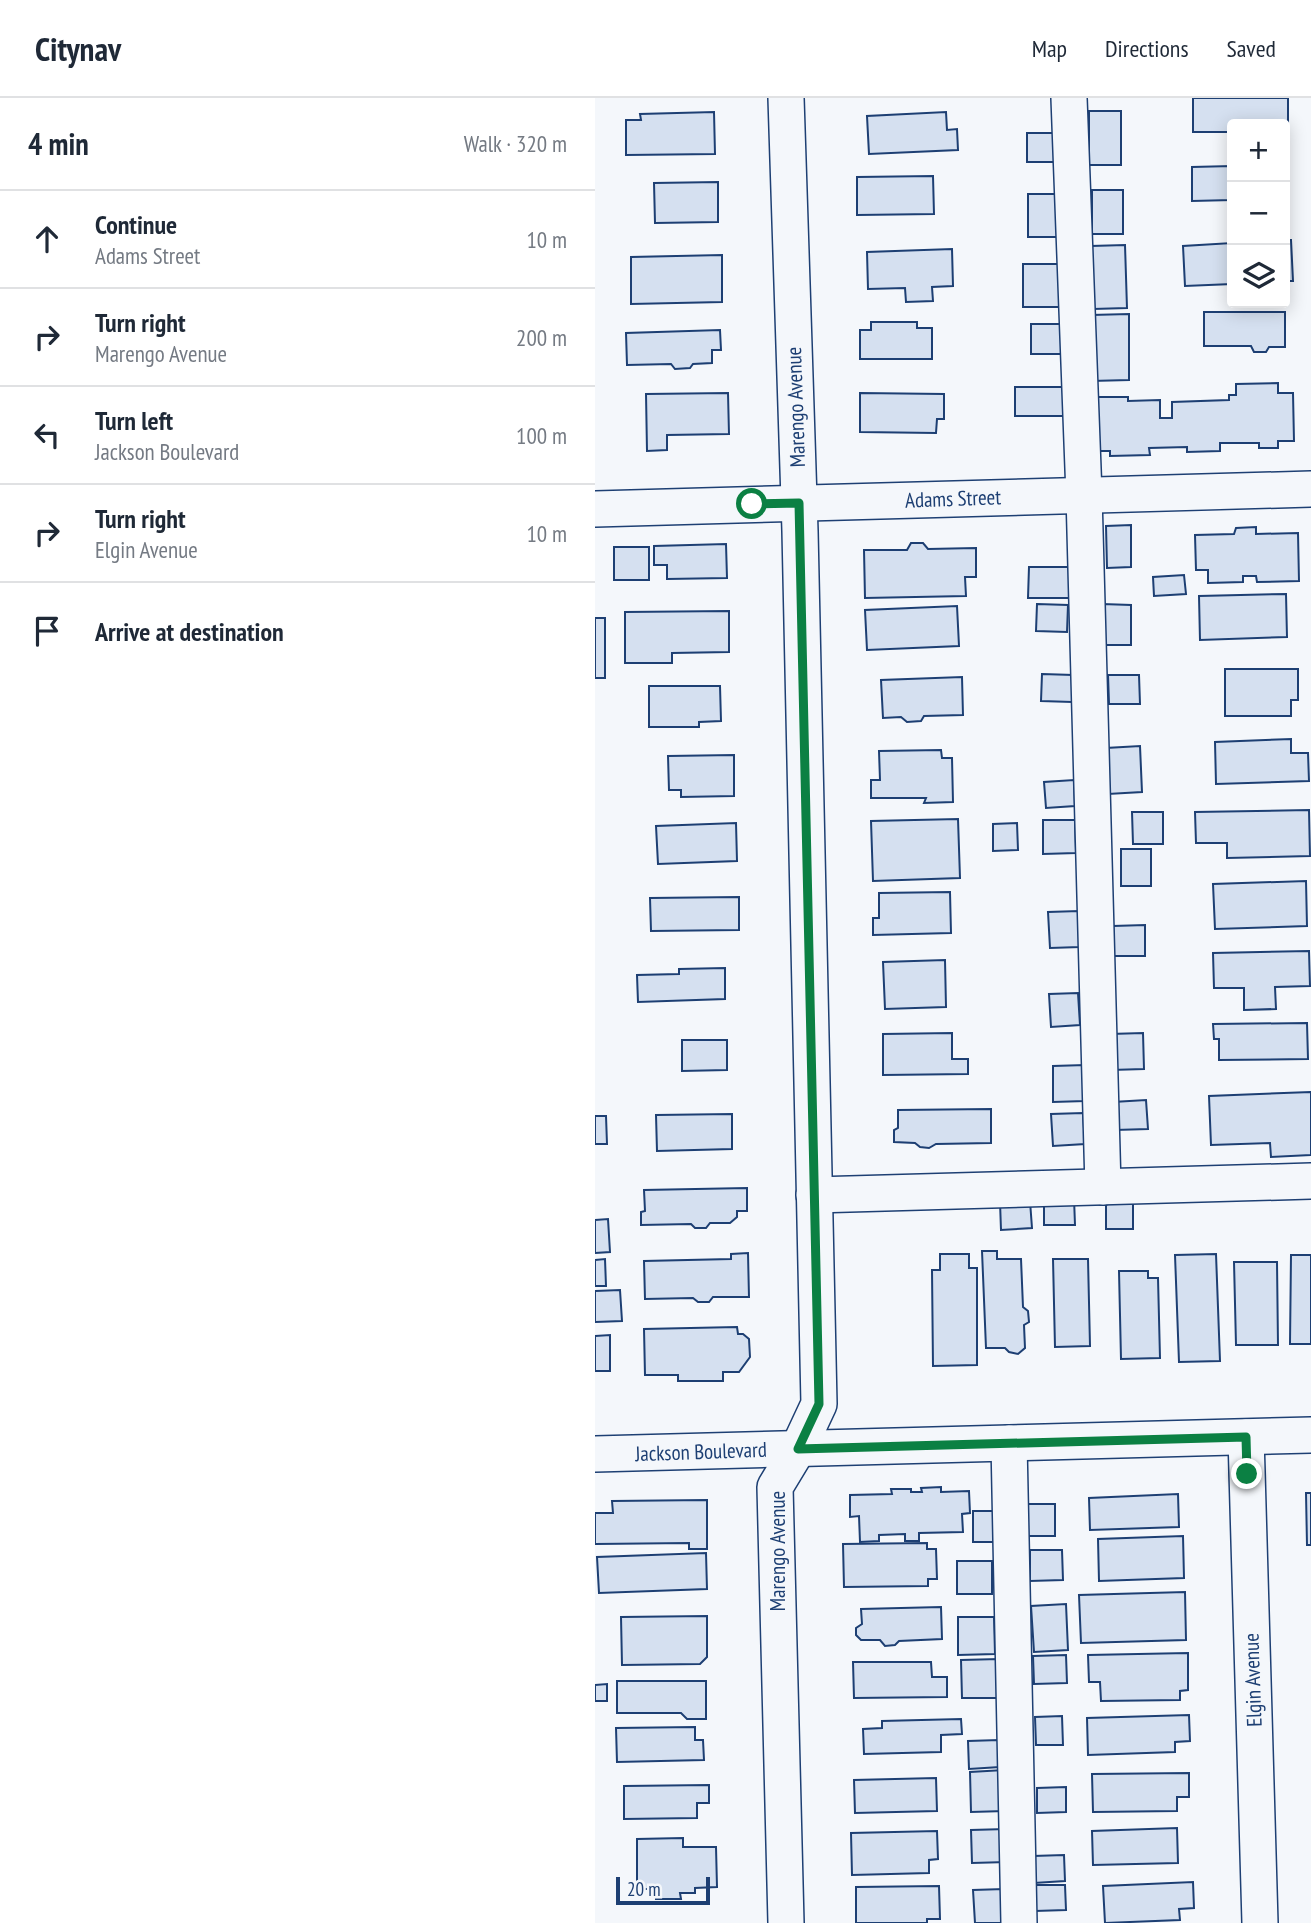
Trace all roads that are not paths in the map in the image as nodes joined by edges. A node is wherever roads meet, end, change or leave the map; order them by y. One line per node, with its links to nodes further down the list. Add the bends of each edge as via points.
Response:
1 (786, 98): 5 (street, Marengo Avenue)
2 (1069, 98): 4 (street)
3 (1311, 489): 4 (street, Adams Street)
4 (1084, 495): 5 (street, Adams Street); 8 (street)
5 (799, 503): 6 (street, Adams Street); 9 (street, Marengo Avenue)
6 (595, 509)
7 (1311, 1181): 8 (street)
8 (1103, 1187): 9 (street)
9 (814, 1195): 13 (street, Marengo Avenue, via 819,1404)
10 (1311, 1436): 11 (street, Jackson Boulevard)
11 (1246, 1437): 12 (street, Jackson Boulevard); 17 (street, Elgin Avenue)
12 (1009, 1443): 13 (street, Jackson Boulevard); 16 (street)
13 (798, 1449): 14 (street, Jackson Boulevard); 15 (street, Marengo Avenue, via 775,1487)
14 (595, 1454)
15 (786, 1923)
16 (1019, 1923)
17 (1260, 1923)

